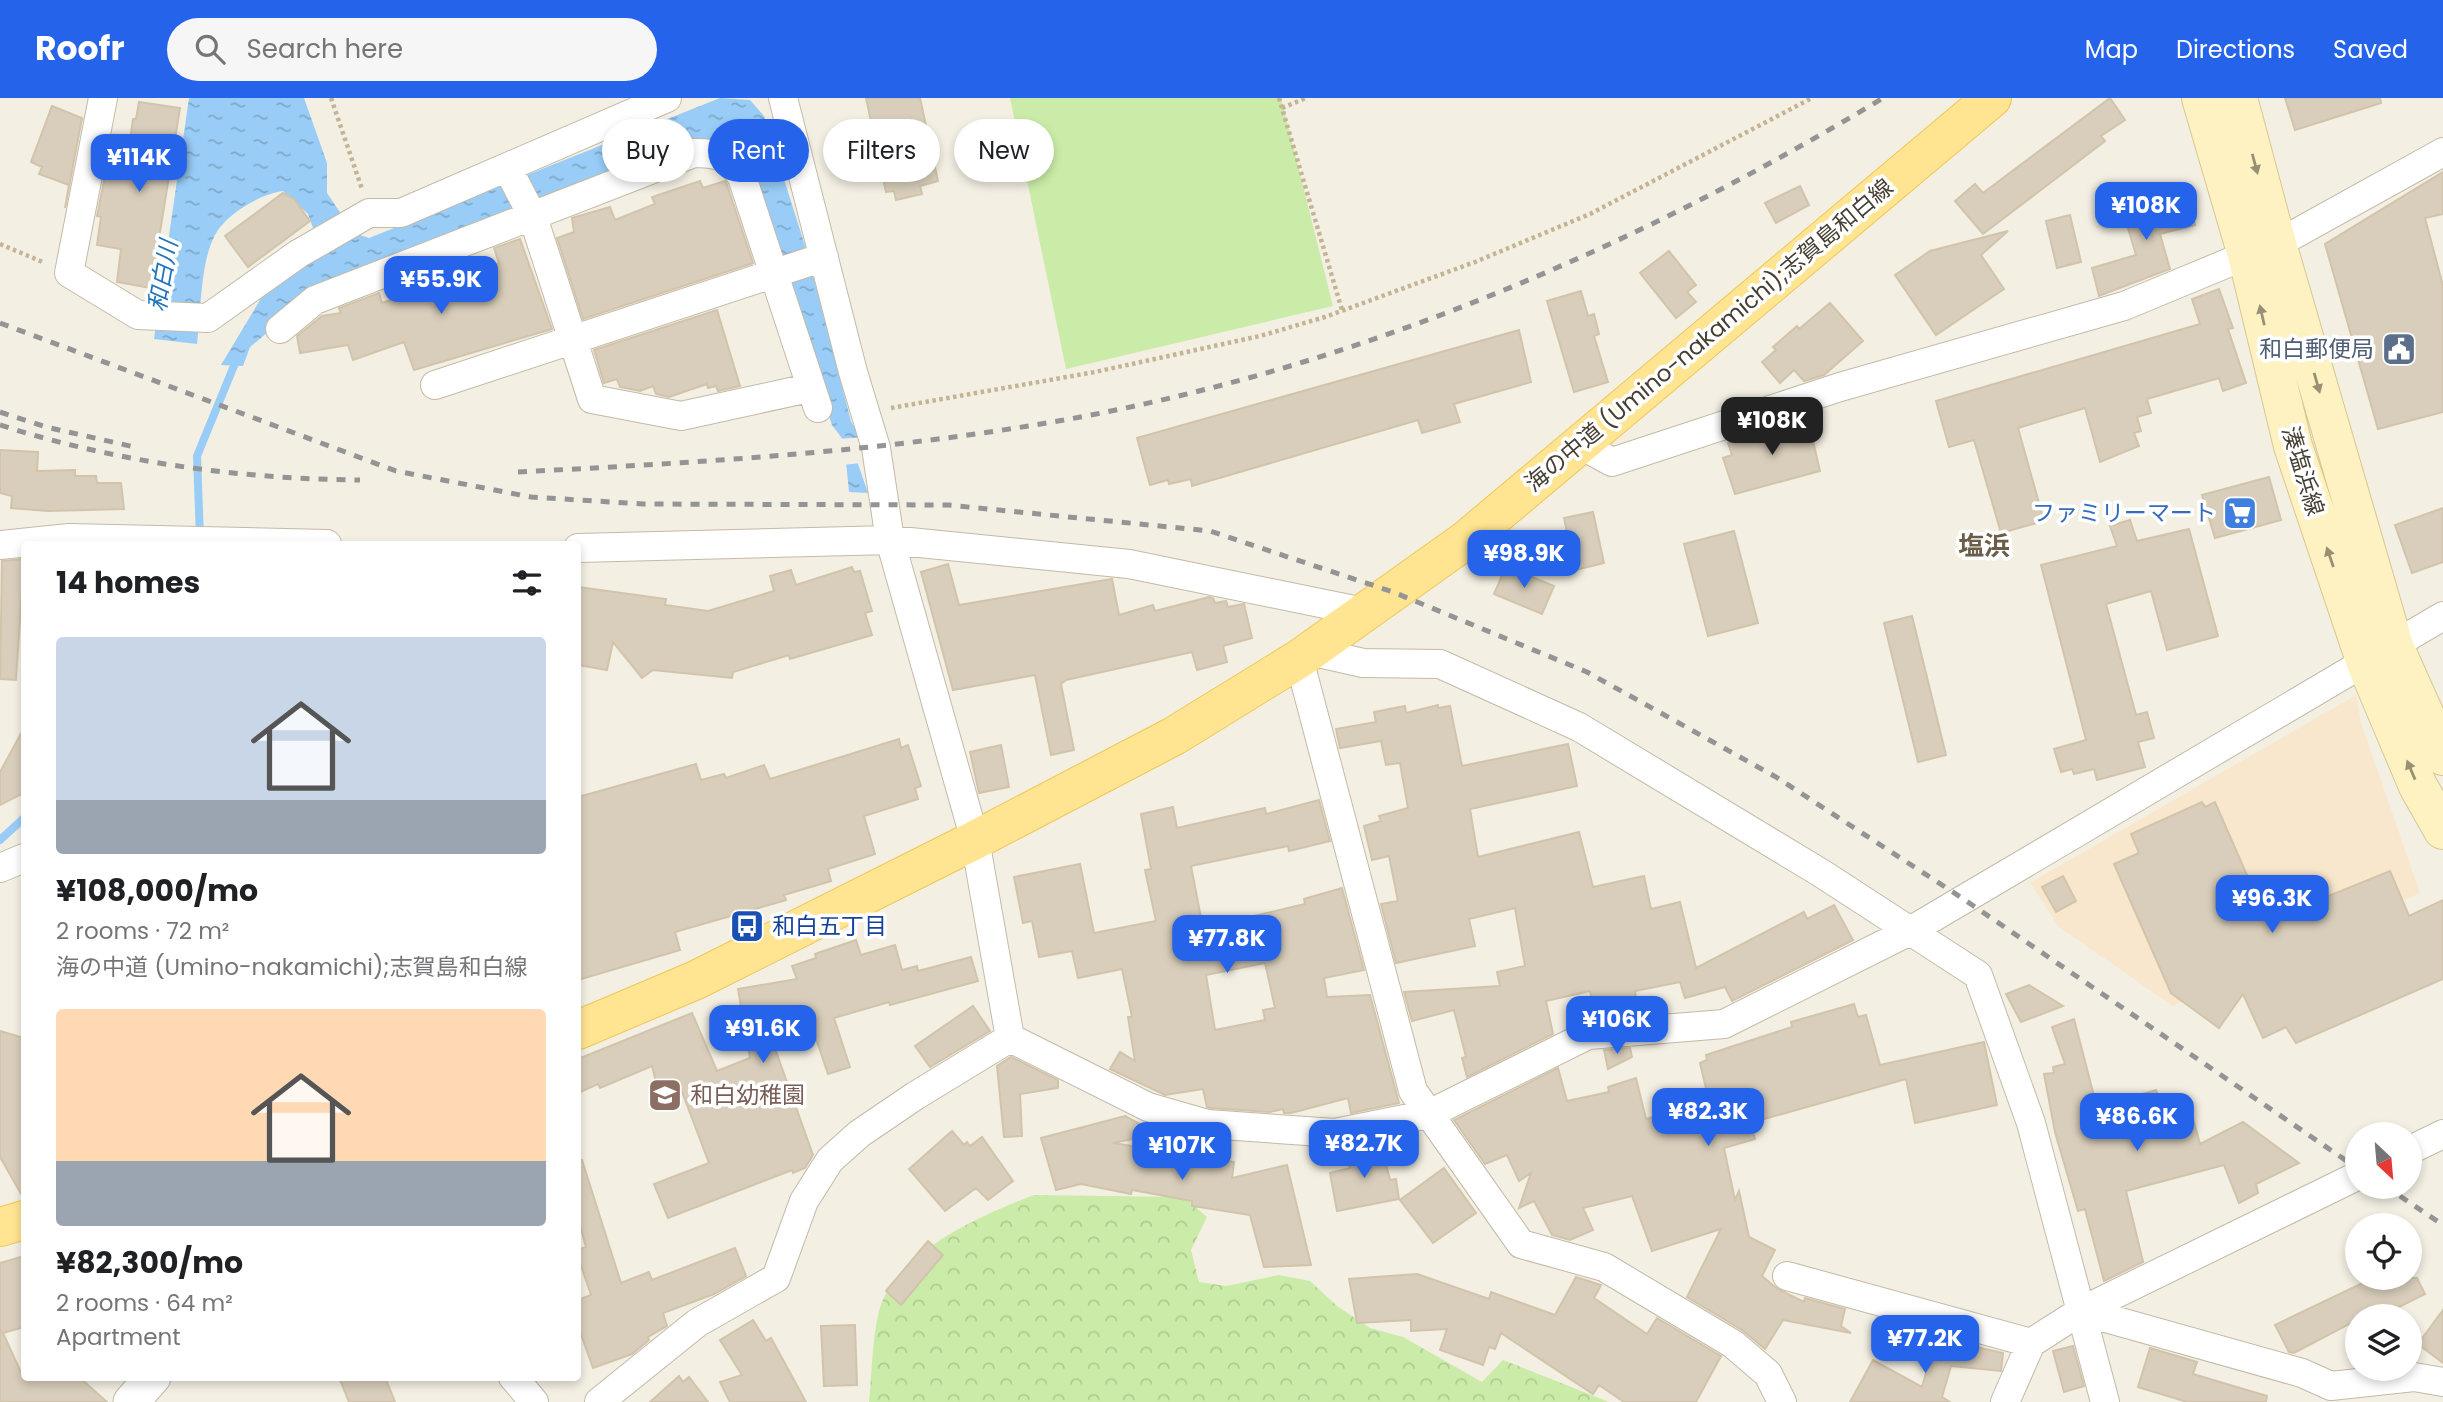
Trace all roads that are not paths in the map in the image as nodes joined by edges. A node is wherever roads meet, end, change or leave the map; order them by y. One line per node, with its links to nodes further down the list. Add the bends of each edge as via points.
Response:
1 (103, 98): 8 (street, via 69,273 138,315 208,318 298,254 369,213 401,213)
2 (667, 98): 8 (street)
3 (783, 98): 11 (street)
4 (1992, 98): 16 (main road, 海の中道 (Umino-nakamichi);志賀島和白線)
5 (2201, 98): 10 (main road, 湊塩浜線)
6 (2238, 98): 10 (main road, 湊塩浜線, one-way to 10)
7 (2443, 152): 10 (street)
8 (509, 169): 9 (street)
9 (533, 217): 12 (street, via 694,153 719,153 742,177); 13 (street, via 315,300); 14 (street)
10 (2262, 249): 16 (street, via 2124,306 1840,387 1612,462); 26 (main road, 湊塩浜線, via 2293,446)
11 (824, 257): 12 (street); 17 (street, via 876,448)
12 (774, 274): 14 (street); 14 (street, via 814,398 681,416 592,399)
13 (279, 329)
14 (573, 340): 15 (street)
15 (435, 385)
16 (1579, 444): 23 (main road, 海の中道 (Umino-nakamichi);志賀島和白線, via 1466,540)
17 (890, 540): 22 (street); 23 (street, via 1129,564); 29 (street)
18 (39, 541): 19 (street)
19 (158, 541)
20 (21, 543): 21 (street)
21 (0, 545)
22 (581, 548)
23 (1364, 612): 25 (main road, 海の中道 (Umino-nakamichi);志賀島和白線)
24 (2443, 616): 26 (street)
25 (1305, 655): 29 (main road, 海の中道 (Umino-nakamichi);志賀島和白線, via 1174,736); 32 (street, via 1363,663 1440,664 1579,727); 35 (street, via 1413,1091)
26 (2380, 655): 27 (main road, 湊塩浜線); 28 (main road, 湊塩浜線, one-way to 26, via 2418,786); 32 (street)
27 (2443, 755)
28 (2443, 830)
29 (975, 840): 33 (main road, 海の中道 (Umino-nakamichi);志賀島和白線, via 696,980); 34 (street)
30 (21, 859): 31 (street)
31 (0, 868)
32 (1910, 931): 35 (street, via 1724,1024 1588,1035); 42 (street, via 1978,975 2031,1123)
33 (581, 1029)
34 (1010, 1038): 35 (street, via 1148,1107 1207,1124 1335,1133); 49 (street, via 893,1111 830,1160 804,1200 776,1278 697,1323)
35 (1429, 1114): 50 (street, via 1521,1244 1604,1267 1721,1337 1768,1374)
36 (2443, 1134): 37 (street)
37 (2422, 1144)
38 (2345, 1182): 42 (street)
39 (21, 1221): 40 (main road)
40 (0, 1227)
41 (1787, 1276): 43 (street)
42 (2081, 1311): 43 (street); 46 (street, via 2302,1373 2331,1386 2414,1377); 52 (street)
43 (2031, 1343): 51 (street)
44 (149, 1381): 47 (street)
45 (516, 1381): 48 (street)
46 (2443, 1382)
47 (131, 1402)
48 (534, 1402)
49 (599, 1402)
50 (1782, 1402)
51 (2005, 1402)
52 (2105, 1402)

